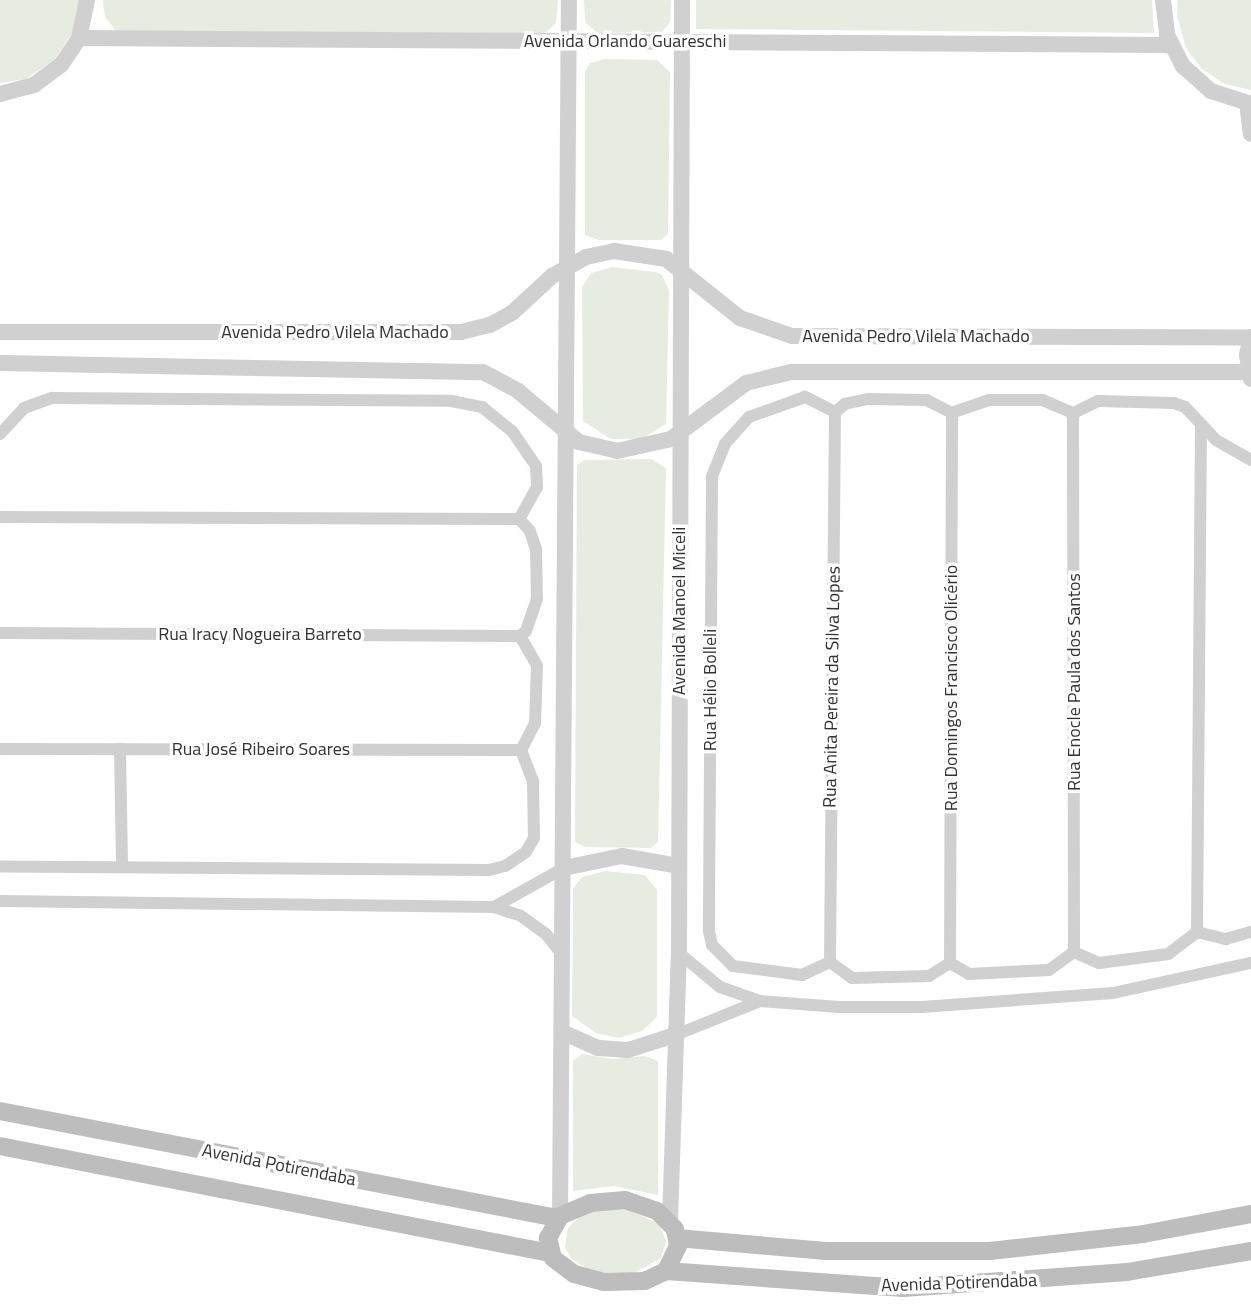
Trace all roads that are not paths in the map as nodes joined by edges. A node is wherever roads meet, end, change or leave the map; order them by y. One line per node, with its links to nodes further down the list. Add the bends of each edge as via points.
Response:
1 (87, 0): 5 (street)
2 (569, 0): 6 (street)
3 (682, 0): 7 (street, Avenida Manoel Miceli)
4 (1163, 0): 8 (street)
5 (79, 37): 6 (street, Avenida Orlando Guareschi); 9 (street, via 52,73 24,89)
6 (569, 41): 7 (street, Avenida Orlando Guareschi); 12 (street)
7 (682, 41): 8 (street, Avenida Orlando Guareschi); 13 (street, Avenida Manoel Miceli)
8 (1170, 45): 10 (street, via 1201,84)
9 (0, 94)
10 (1249, 104): 11 (street)
11 (1251, 134)
12 (568, 267): 13 (street, Avenida Pedro Vilela Machado, via 614,251 643,252); 14 (street, Avenida Pedro Vilela Machado, via 513,312 461,332); 23 (street)
13 (681, 268): 15 (street, Avenida Pedro Vilela Machado, via 740,318 792,336); 22 (street, Avenida Manoel Miceli)
14 (0, 332)
15 (1251, 337): 17 (street)
16 (0, 363): 23 (street, Avenida Pedro Vilela Machado, via 471,371 518,391)
17 (1250, 376): 22 (street, Avenida Pedro Vilela Machado, via 790,372 746,383)
18 (835, 412): 19 (street, via 845,404 868,399 927,400); 44 (street, Rua Anita Pereira da Silva Lopes); 44 (street, Rua Hélio Bolleli, via 805,397 749,417 725,444 712,477 712,945 733,966 802,975)
19 (952, 413): 20 (street, via 976,401 1002,400 1043,400); 45 (street, Rua Domingos Francisco Olicério)
20 (1073, 413): 21 (street, via 1098,401 1174,403 1185,407); 41 (street, Rua Enocle Paula dos Santos)
21 (1201, 425): 25 (street, via 1216,440); 39 (street)
22 (680, 432): 23 (street, Avenida Pedro Vilela Machado, via 646,448 617,451 579,442); 34 (street, Avenida Manoel Miceli)
23 (568, 434): 36 (street)
24 (0, 435): 27 (street, via 24,408 52,398 451,401 482,407 512,431 536,466 537,487)
25 (1251, 460)
26 (0, 517): 27 (street)
27 (519, 519): 29 (street, via 530,531 536,549 537,598)
28 (0, 633): 29 (street, Rua Iracy Nogueira Barreto)
29 (520, 636): 32 (street, via 537,666 535,723)
30 (0, 749): 31 (street, Rua José Ribeiro Soares)
31 (120, 749): 32 (street, Rua José Ribeiro Soares); 33 (street)
32 (521, 750): 33 (street, via 533,782 534,838 516,860 489,870)
33 (122, 866): 35 (street)
34 (678, 866): 36 (street, via 622,856); 43 (street, Avenida Manoel Miceli)
35 (0, 867)
36 (564, 868): 38 (street); 42 (street)
37 (0, 901): 38 (street)
38 (494, 906): 42 (street, via 522,916)
39 (1197, 932): 40 (street, via 1226,939); 41 (street, via 1168,954 1099,963)
40 (1251, 932)
41 (1074, 952): 45 (street, via 1049,970 969,974)
42 (561, 953): 48 (street)
43 (678, 953): 47 (street, via 720,987); 49 (street, Avenida Manoel Miceli)
44 (830, 962): 45 (street, via 852,978 929,976)
45 (950, 963)
46 (1251, 963): 47 (street, via 1113,993 1023,1002 908,1007)
47 (760, 1001): 49 (street)
48 (562, 1032): 49 (street, via 598,1048 628,1049 651,1046); 53 (street)
49 (678, 1034): 54 (street, Avenida Manoel Miceli)
50 (0, 1111): 53 (main road, Avenida Potirendaba)
51 (0, 1146): 56 (main road, Avenida Potirendaba)
52 (1251, 1214): 54 (main road, Avenida Potirendaba, via 1143,1234 990,1251 825,1251)
53 (559, 1217): 54 (main road, via 590,1203 625,1200 649,1206); 56 (main road, via 548,1238)
54 (673, 1229): 57 (main road, via 676,1255)
55 (1251, 1251): 57 (main road, Avenida Potirendaba, via 1127,1272 903,1288)
56 (550, 1253): 57 (main road, via 574,1274 594,1281 636,1283)
57 (666, 1271)

